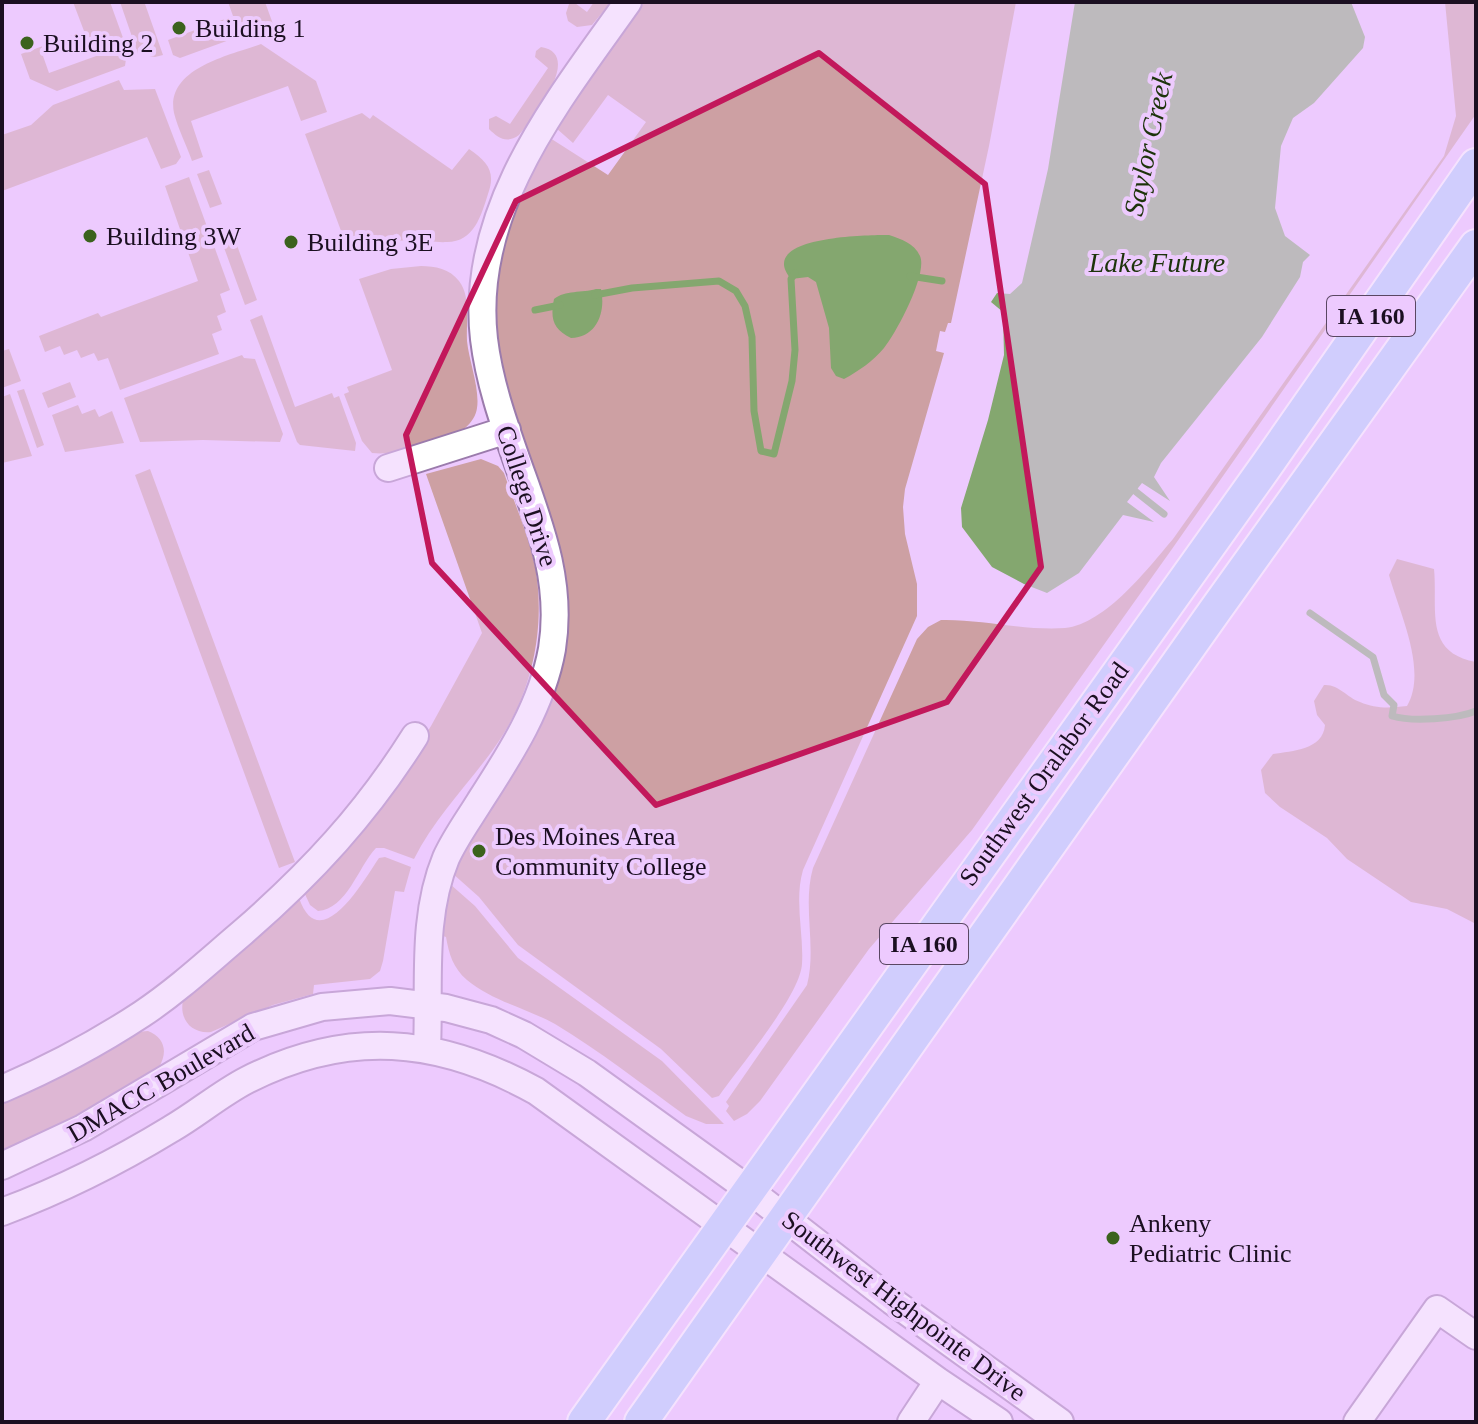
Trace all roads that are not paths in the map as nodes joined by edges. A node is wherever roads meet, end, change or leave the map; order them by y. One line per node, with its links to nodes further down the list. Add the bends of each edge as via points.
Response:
1 (628, 2): 4 (street, College Drive, via 535,138 506,195 494,234 483,295 484,336 490,378)
2 (1476, 165): 11 (main road, Southwest Oralabor Road / IA 160)
3 (1476, 246): 13 (main road, Southwest Oralabor Road / IA 160)
4 (507, 430): 5 (street); 7 (street, College Drive, via 549,553 555,591 552,647 529,719 447,856 433,894)
5 (388, 468)
6 (415, 736): 9 (street, via 351,828 217,955 145,1012 48,1069)
7 (429, 1005): 8 (street, College Drive); 10 (street, DMACC Boulevard, via 390,1001 322,1007 253,1027 83,1128); 11 (street, DMACC Boulevard, via 491,1020 540,1043)
8 (427, 1049): 12 (street, DMACC Boulevard, via 340,1049 273,1068 100,1169); 14 (street, DMACC Boulevard, via 473,1061 536,1091)
9 (2, 1089)
10 (2, 1166)
11 (748, 1189): 13 (street, Southwest Highpointe Drive); 14 (main road, Southwest Oralabor Road / IA 160)
12 (2, 1212)
13 (784, 1217): 15 (main road, Southwest Oralabor Road / IA 160); 22 (street, Southwest Highpointe Drive)
14 (722, 1227): 15 (street, Southwest Highpointe Drive); 18 (main road, Southwest Oralabor Road / IA 160)
15 (760, 1252): 17 (street, Southwest Highpointe Drive); 19 (main road, Southwest Oralabor Road / IA 160)
16 (1476, 1336): 23 (street, via 1437,1309)
17 (938, 1381): 20 (street); 21 (street, Southwest Highpointe Drive)
18 (584, 1422)
19 (641, 1422)
20 (911, 1422)
21 (999, 1422)
22 (1060, 1422)
23 (1357, 1422)

